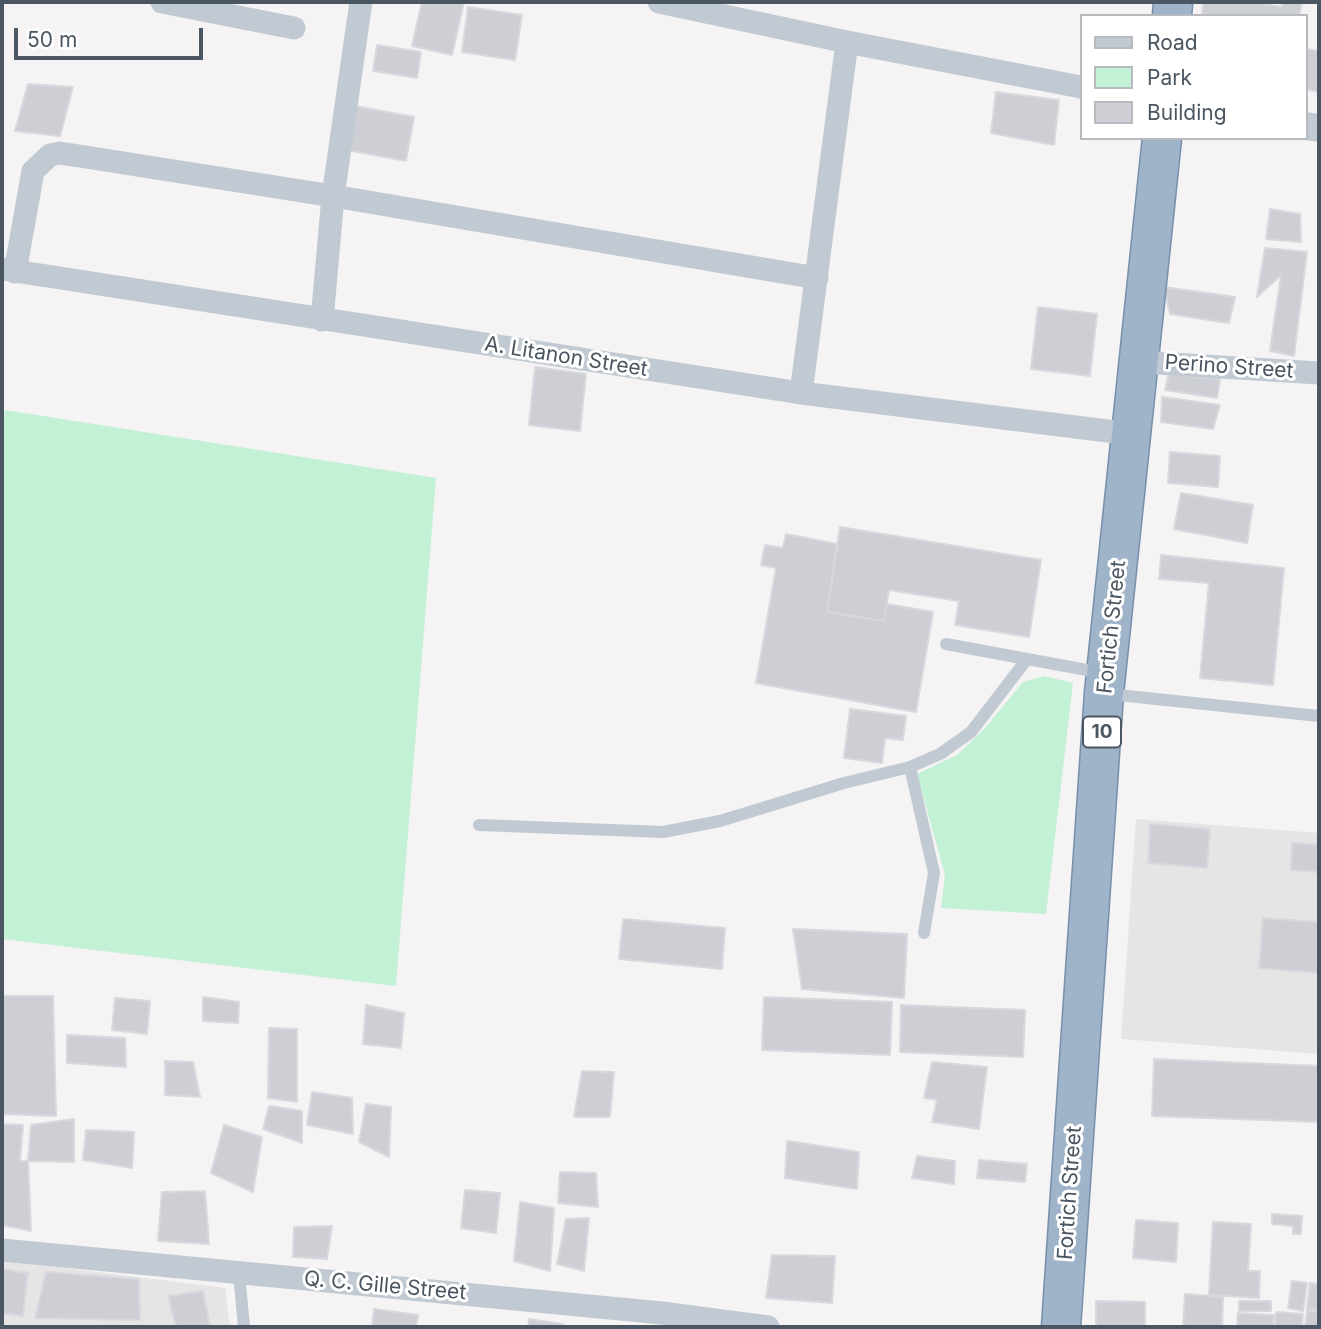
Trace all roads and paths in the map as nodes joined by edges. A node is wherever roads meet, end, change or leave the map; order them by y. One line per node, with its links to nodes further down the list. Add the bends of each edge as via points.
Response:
1 (162, 2): 4 (street)
2 (361, 2): 8 (street)
3 (659, 2): 5 (street)
4 (294, 28)
5 (847, 42): 6 (street); 10 (street)
6 (1080, 87)
7 (1162, 140): 12 (highway, Fortich Street / 10)
8 (333, 196): 9 (street, via 50,155 33,171); 10 (street); 11 (street)
9 (8, 271): 11 (street, A. Litanon Street)
10 (817, 278): 14 (street)
11 (322, 320): 14 (street, A. Litanon Street)
12 (1139, 362): 13 (street, Perino Street); 15 (highway, Fortich Street / 10)
13 (1319, 373)
14 (801, 393): 15 (street, A. Litanon Street)
15 (1132, 434): 18 (highway, Fortich Street / 10)
16 (946, 644): 17 (lane)
17 (1027, 659): 18 (lane); 20 (lane, via 971,732 940,754)
18 (1105, 684): 19 (lane); 27 (highway, Fortich Street / 10)
19 (1319, 716)
20 (910, 767): 21 (lane, via 720,821 663,832); 22 (lane, via 934,873)
21 (479, 825)
22 (924, 933)
23 (2, 1250): 24 (street, Q. C. Gille Street)
24 (239, 1273): 25 (lane); 26 (street, Q. C. Gille Street)
25 (244, 1327)
26 (768, 1327)
27 (1061, 1327)

